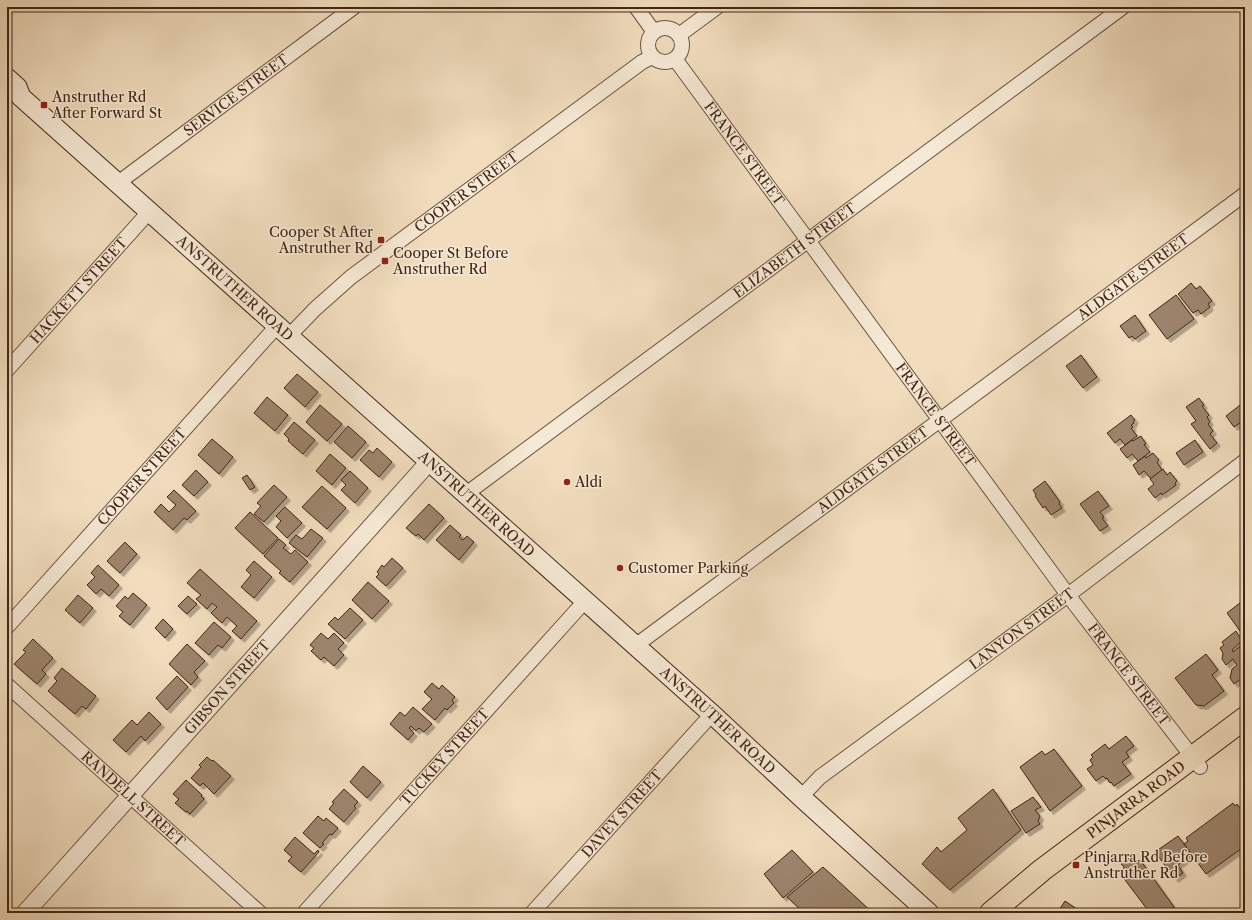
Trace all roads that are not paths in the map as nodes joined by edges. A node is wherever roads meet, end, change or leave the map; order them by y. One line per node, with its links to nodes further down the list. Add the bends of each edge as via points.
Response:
1 (354, 7): 11 (street, SERVICE STREET)
2 (636, 7): 5 (street)
3 (717, 7): 6 (street)
4 (1123, 7): 14 (street, ELIZABETH STREET)
5 (654, 32): 6 (street, via 670,28); 7 (street, via 648,41)
6 (679, 35): 8 (street, via 682,45)
7 (652, 57): 8 (street, via 666,62); 15 (street, COOPER STREET, via 351,277 315,309)
8 (675, 59): 14 (street, FRANCE STREET)
9 (7, 78): 10 (main road, ANSTRUTHER ROAD, via 17,87)
10 (14, 94): 11 (main road, ANSTRUTHER ROAD)
11 (118, 183): 13 (main road, ANSTRUTHER ROAD)
12 (1245, 194): 17 (street, ALDGATE STREET)
13 (149, 212): 15 (main road, ANSTRUTHER ROAD); 16 (street, HACKETT STREET)
14 (808, 240): 17 (street, FRANCE STREET); 20 (street, ELIZABETH STREET)
15 (283, 331): 19 (main road, ANSTRUTHER ROAD); 23 (street, COOPER STREET)
16 (7, 370)
17 (940, 420): 21 (street, FRANCE STREET); 24 (street, ALDGATE STREET)
18 (1245, 461): 21 (street, LANYON STREET)
19 (429, 462): 20 (main road, ANSTRUTHER ROAD); 30 (street, GIBSON STREET)
20 (466, 494): 22 (main road, ANSTRUTHER ROAD)
21 (1068, 595): 29 (street, FRANCE STREET); 31 (street, LANYON STREET, via 820,777)
22 (585, 601): 24 (main road, ANSTRUTHER ROAD); 34 (street, TUCKEY STREET)
23 (7, 628)
24 (635, 646): 26 (main road, ANSTRUTHER ROAD)
25 (7, 684): 30 (street, RANDELL STREET)
26 (712, 714): 31 (main road, ANSTRUTHER ROAD); 35 (street, DAVEY STREET)
27 (1245, 718): 29 (main road, PINJARRA ROAD)
28 (1245, 734): 29 (main road, PINJARRA ROAD)
29 (1196, 762): 37 (main road, PINJARRA ROAD, via 1042,870); 38 (main road, PINJARRA ROAD)
30 (130, 796): 32 (street, GIBSON STREET); 33 (street, RANDELL STREET)
31 (801, 797): 36 (main road, ANSTRUTHER ROAD)
32 (25, 913)
33 (260, 913)
34 (304, 913)
35 (532, 913)
36 (929, 913)
37 (991, 913)
38 (1011, 913)

